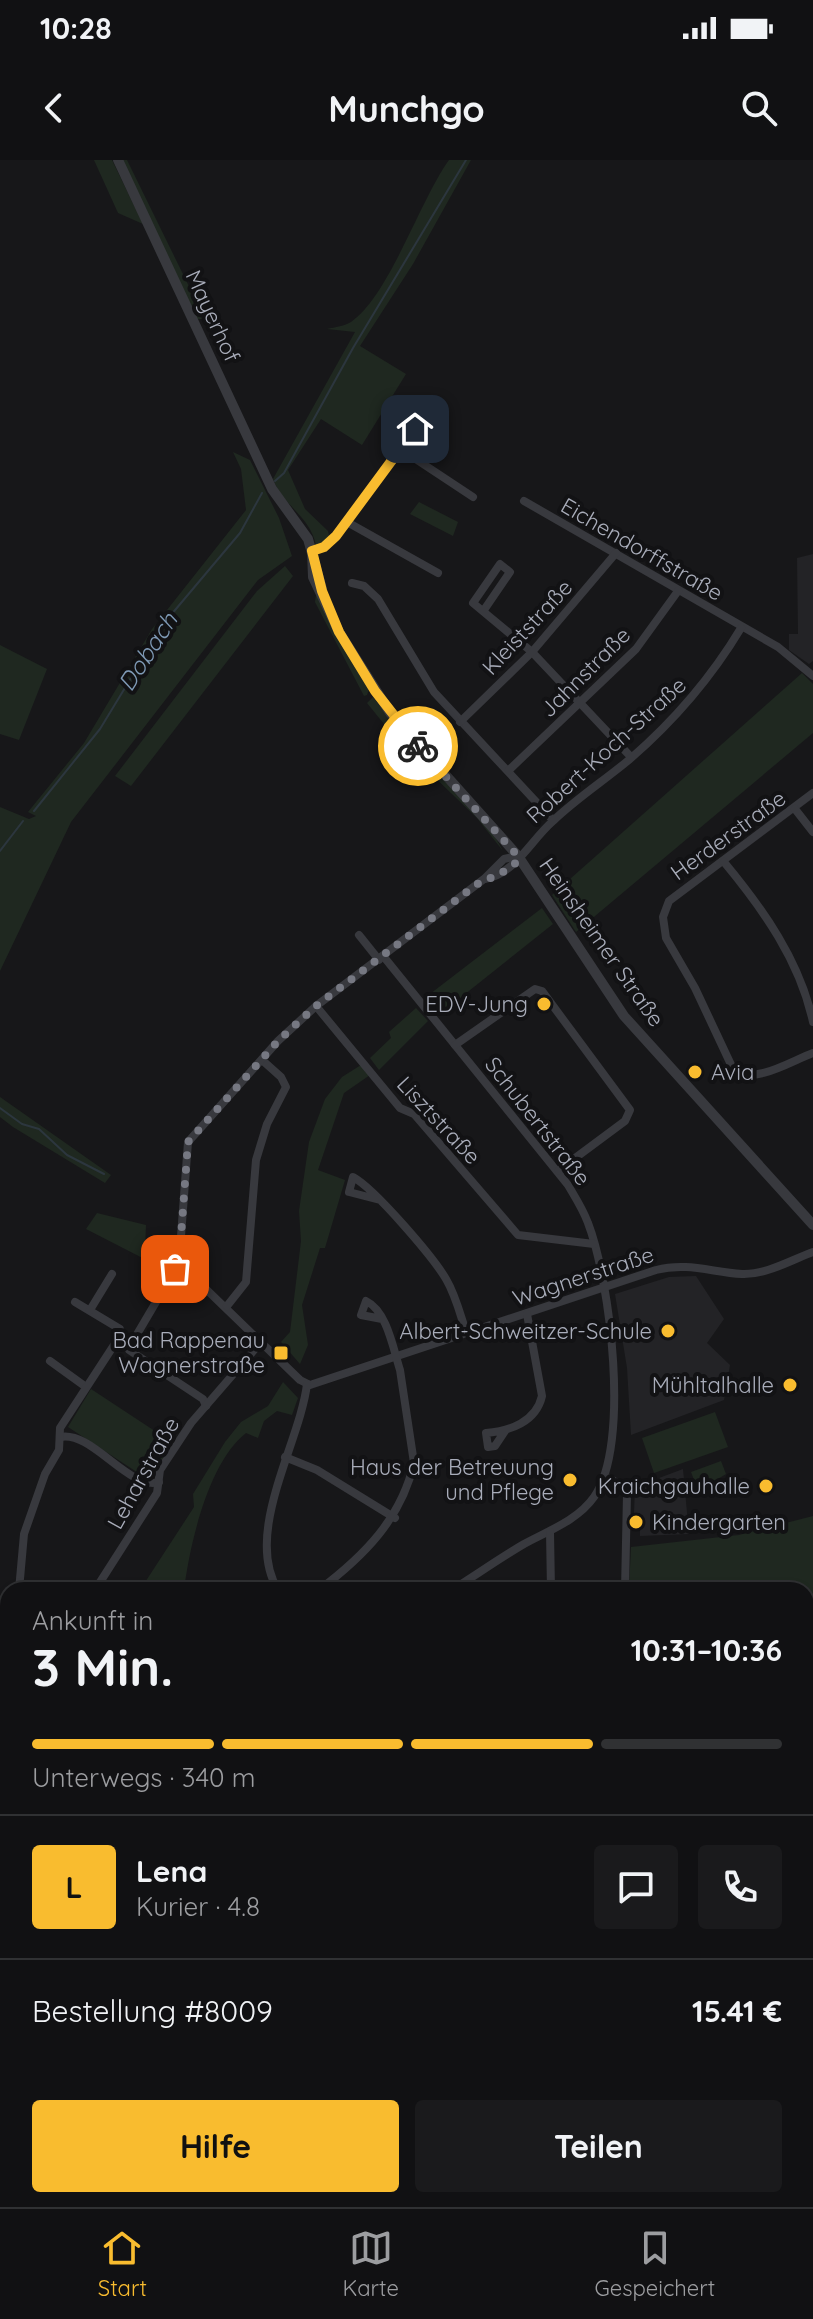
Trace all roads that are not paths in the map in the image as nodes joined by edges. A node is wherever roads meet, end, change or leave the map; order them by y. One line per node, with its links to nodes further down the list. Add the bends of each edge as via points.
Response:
1 (118, 160): 4 (street, Mayerhof)
2 (415, 429): 3 (street)
3 (402, 450): 5 (street); 7 (street)
4 (272, 489): 8 (street, Heinsheimer Straße, via 302,527)
5 (473, 497)
6 (524, 501): 9 (street, Eichendorffstraße)
7 (347, 522): 8 (street, via 324,547); 10 (street)
8 (312, 551): 25 (street, Heinsheimer Straße, via 313,577 339,632 391,714)
9 (616, 553): 12 (street, Eichendorffstraße); 15 (street, Kleiststraße)
10 (438, 573)
11 (352, 583): 18 (street, via 378,599 434,692)
12 (678, 591): 14 (street, Eichendorffstraße); 17 (street, Jahnstraße, via 636,649)
13 (484, 610): 13 (street, via 473,603 500,564 510,572); 15 (street)
14 (741, 628): 16 (street, Eichendorffstraße, via 778,647); 19 (street, Robert-Koch-Straße, via 690,702)
15 (532, 652): 17 (street); 18 (street, Kleiststraße)
16 (813, 676)
17 (582, 703): 19 (street); 20 (street, Jahnstraße)
18 (460, 722): 20 (street)
19 (631, 757): 23 (street, Robert-Koch-Straße)
20 (509, 770): 23 (street)
21 (813, 793): 22 (street, Herderstraße)
22 (795, 809): 24 (street); 26 (street, Herderstraße)
23 (553, 820): 25 (street, Robert-Koch-Straße)
24 (813, 832)
25 (518, 856): 28 (street, Robert-Koch-Straße, via 511,868 484,879); 36 (street, Heinsheimer Straße, via 624,1016)
26 (724, 862): 30 (street, via 760,905 794,964); 32 (street, Herderstraße, via 669,901 663,925 666,938 730,1066 742,1075 760,1074)
27 (359, 935): 28 (street, Schubertstraße)
28 (381, 959): 29 (street, Robert-Koch-Straße); 31 (street, Schubertstraße)
29 (316, 1006): 33 (street, Robert-Koch-Straße); 37 (street, Lisztstraße, via 400,1108 414,1114 518,1235)
30 (813, 1022)
31 (455, 1045): 34 (street, Schubertstraße); 34 (street, via 535,989 542,991 630,1110 625,1121)
32 (813, 1053)
33 (262, 1060): 39 (street, Robert-Koch-Straße, via 188,1142); 43 (street, via 286,1087 256,1160 246,1282)
34 (559, 1170): 37 (street, Schubertstraße, via 584,1213)
35 (380, 1200): 47 (street, via 444,1275)
36 (813, 1225)
37 (594, 1244): 41 (street, Schubertstraße)
38 (813, 1252): 41 (street, Wagnerstraße, via 756,1273 680,1266)
39 (179, 1263): 43 (street); 48 (street, via 136,1336)
40 (112, 1274): 44 (street)
41 (602, 1288): 45 (street, Wagnerstraße); 58 (street, Schubertstraße, via 610,1326 615,1414)
42 (75, 1302): 44 (street)
43 (227, 1306): 49 (street)
44 (90, 1310): 48 (street, via 120,1329)
45 (527, 1314): 47 (street, Wagnerstraße); 55 (street, via 542,1396 534,1413)
46 (382, 1319): 50 (street)
47 (466, 1332): 50 (street, Wagnerstraße)
48 (125, 1340): 53 (street, via 116,1342); 54 (street, via 129,1350)
49 (261, 1342): 52 (street); 54 (street, Leharstraße)
50 (396, 1358): 52 (street, Wagnerstraße); 60 (street, via 414,1463)
51 (50, 1361): 53 (street)
52 (307, 1384): 57 (street)
53 (86, 1387): 56 (street, via 60,1428)
54 (206, 1406): 59 (street, Leharstraße, via 160,1470)
55 (505, 1431)
56 (60, 1437): 59 (street, via 76,1438 145,1482); 62 (street, via 24,1534)
57 (285, 1457): 60 (street, via 317,1470); 64 (street, via 269,1530)
58 (605, 1476): 61 (street, via 593,1499); 68 (street, via 627,1494)
59 (159, 1482): 63 (street, Leharstraße)
60 (395, 1518): 65 (street)
61 (550, 1532): 66 (street); 67 (street)
62 (20, 1582)
63 (100, 1582)
64 (274, 1582)
65 (328, 1582)
66 (466, 1582)
67 (551, 1582)
68 (625, 1582)

